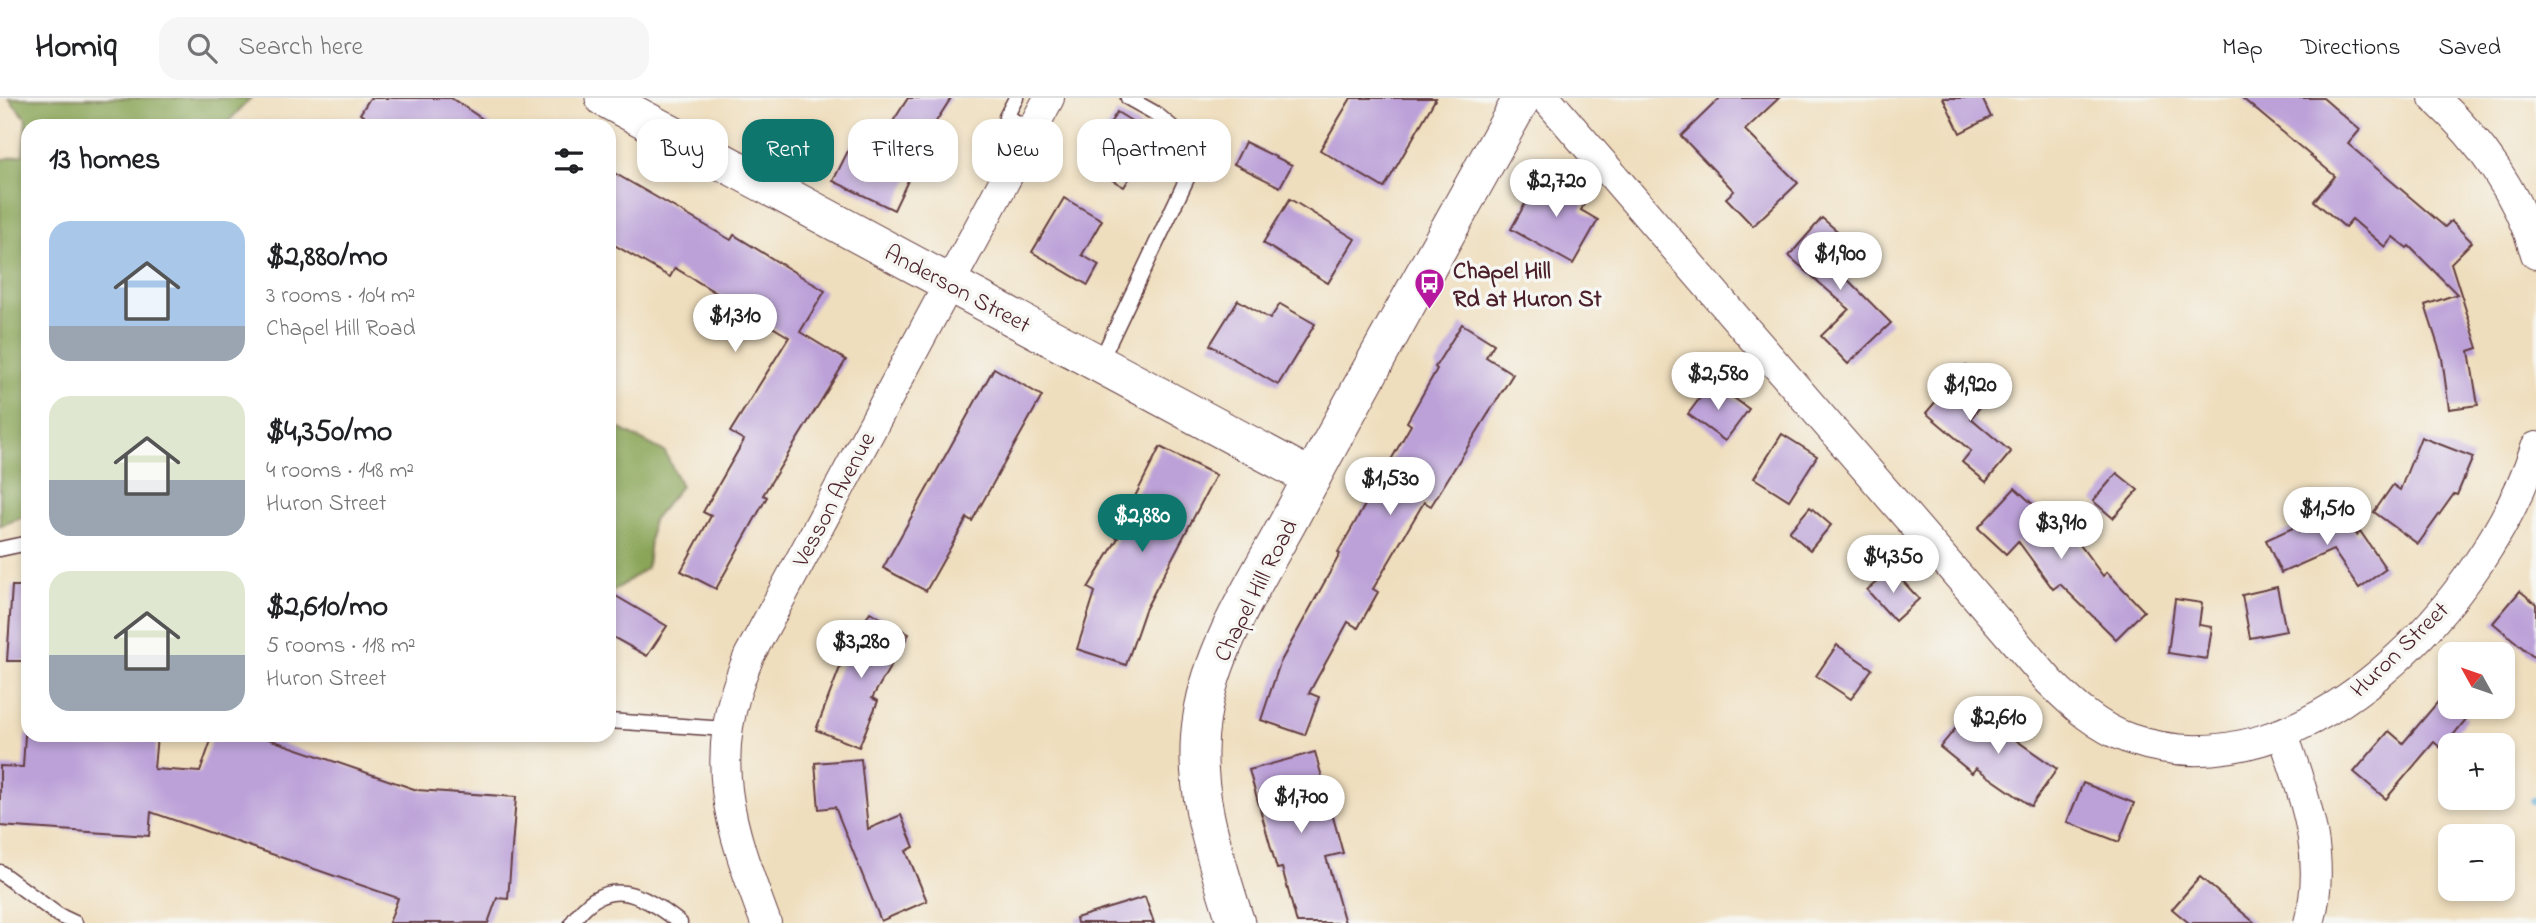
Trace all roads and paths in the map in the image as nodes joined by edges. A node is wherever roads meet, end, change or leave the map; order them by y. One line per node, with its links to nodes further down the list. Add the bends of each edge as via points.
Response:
1 (604, 98): 12 (street, Anderson Street)
2 (1016, 98): 8 (lane, via 1006,117)
3 (1049, 98): 9 (street, Vesson Avenue)
4 (1128, 98): 13 (lane, via 1185,138 1191,170)
5 (1522, 98): 15 (street, Chapel Hill Road)
6 (1546, 98): 20 (street, Huron Street, via 2074,706 2130,739 2164,746 2205,748)
7 (2434, 98): 11 (street, via 2498,172)
8 (1010, 119)
9 (1037, 119)
10 (1003, 182): 12 (street, Vesson Avenue)
11 (2536, 254)
12 (948, 284): 13 (street, Anderson Street); 19 (street, Vesson Avenue, via 749,656 733,693)
13 (1099, 363): 15 (street, Anderson Street)
14 (2536, 447): 20 (street, Huron Street, via 2503,525 2474,571 2432,622 2356,694)
15 (1312, 478): 26 (street, Chapel Hill Road, via 1219,658 1202,716 1198,750 1202,800)
16 (21, 544): 17 (lane)
17 (0, 550)
18 (616, 721): 19 (lane)
19 (726, 729): 25 (street, Vesson Avenue, via 726,790 744,865)
20 (2283, 734): 27 (street, via 2314,831 2317,854)
21 (0, 872): 22 (lane)
22 (75, 923)
23 (572, 923): 24 (lane, via 598,898 618,891 635,894)
24 (680, 923)
25 (766, 923)
26 (1236, 923)
27 (2309, 923)

